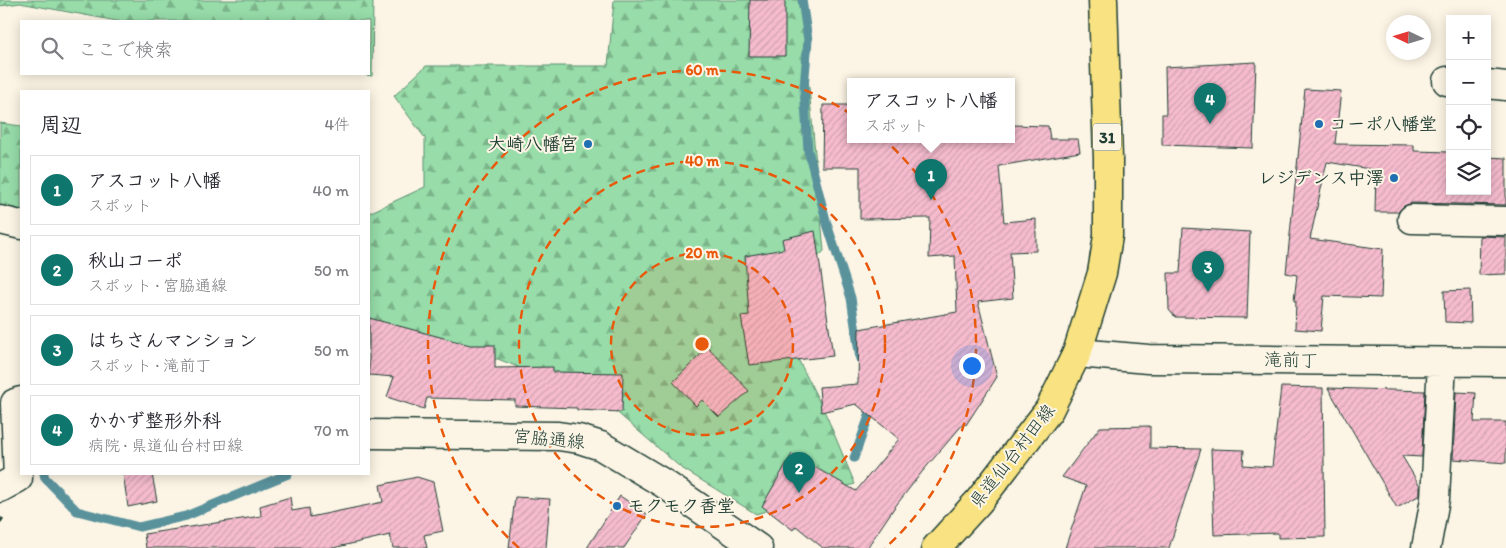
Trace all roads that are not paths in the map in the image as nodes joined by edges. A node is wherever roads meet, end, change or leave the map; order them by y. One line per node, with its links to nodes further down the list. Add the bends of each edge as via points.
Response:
1 (1103, 0): 8 (main road, 県道仙台村田線 / 31, via 1108,236 1102,273)
2 (1491, 84): 3 (street)
3 (1506, 86)
4 (1412, 219): 6 (street)
5 (0, 220): 7 (street)
6 (1506, 221)
7 (20, 225)
8 (1077, 353): 9 (street, 滝前丁, via 1148,359); 15 (main road, 県道仙台村田線 / 31, via 1049,410 979,501)
9 (1442, 362): 10 (street, 滝前丁); 16 (street, via 1435,499)
10 (1506, 362)
11 (20, 401): 13 (street, via 15,403 18,478)
12 (370, 434): 14 (street, 宮脇通線, via 579,439 601,446 648,474)
13 (0, 488)
14 (758, 548)
15 (936, 548)
16 (1426, 548)

